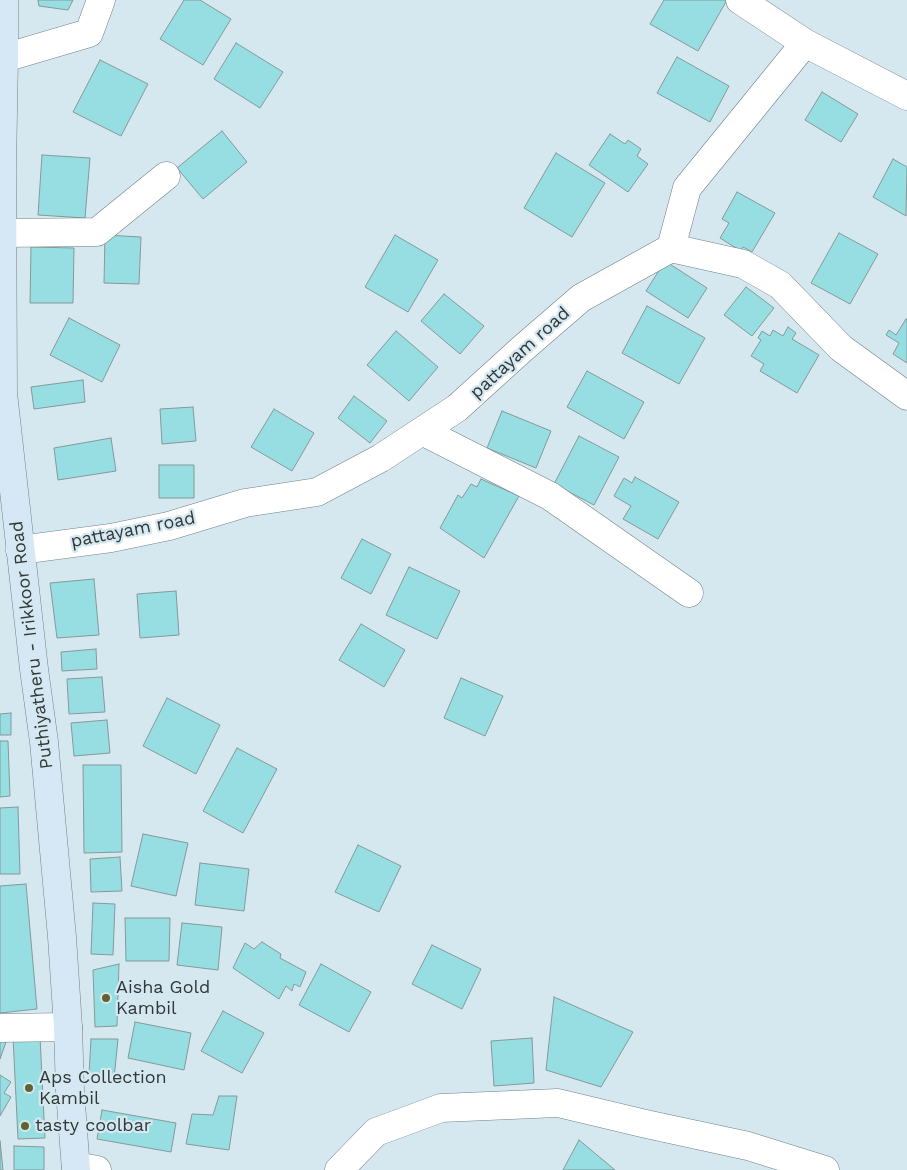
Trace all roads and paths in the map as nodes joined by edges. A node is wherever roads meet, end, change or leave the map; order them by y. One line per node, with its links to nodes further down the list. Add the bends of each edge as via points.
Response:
1 (4, 0): 5 (main road, Puthiyatheru - Irikkoor Road)
2 (101, 0): 5 (street, via 89,33)
3 (740, 0): 4 (street)
4 (805, 43): 6 (street); 9 (street, via 687,188)
5 (4, 58): 8 (main road, Puthiyatheru - Irikkoor Road)
6 (907, 96)
7 (166, 176): 8 (street, via 97,232)
8 (2, 233): 12 (main road, Puthiyatheru - Irikkoor Road, via 3,393)
9 (671, 248): 10 (street, via 743,264 780,286 841,348); 11 (street, pattayam road, via 582,298 457,408)
10 (907, 396)
11 (422, 431): 12 (street, pattayam road, via 317,492 245,502 169,526 111,538); 13 (street, via 550,496)
12 (20, 550): 14 (main road, Puthiyatheru - Irikkoor Road, via 44,742)
13 (689, 593)
14 (68, 1027): 15 (street); 16 (main road, Puthiyatheru - Irikkoor Road, via 70,1091)
15 (0, 1028)
16 (83, 1169)
17 (340, 1170): 18 (street, via 376,1132 442,1108 558,1103 748,1146)
18 (824, 1170)

